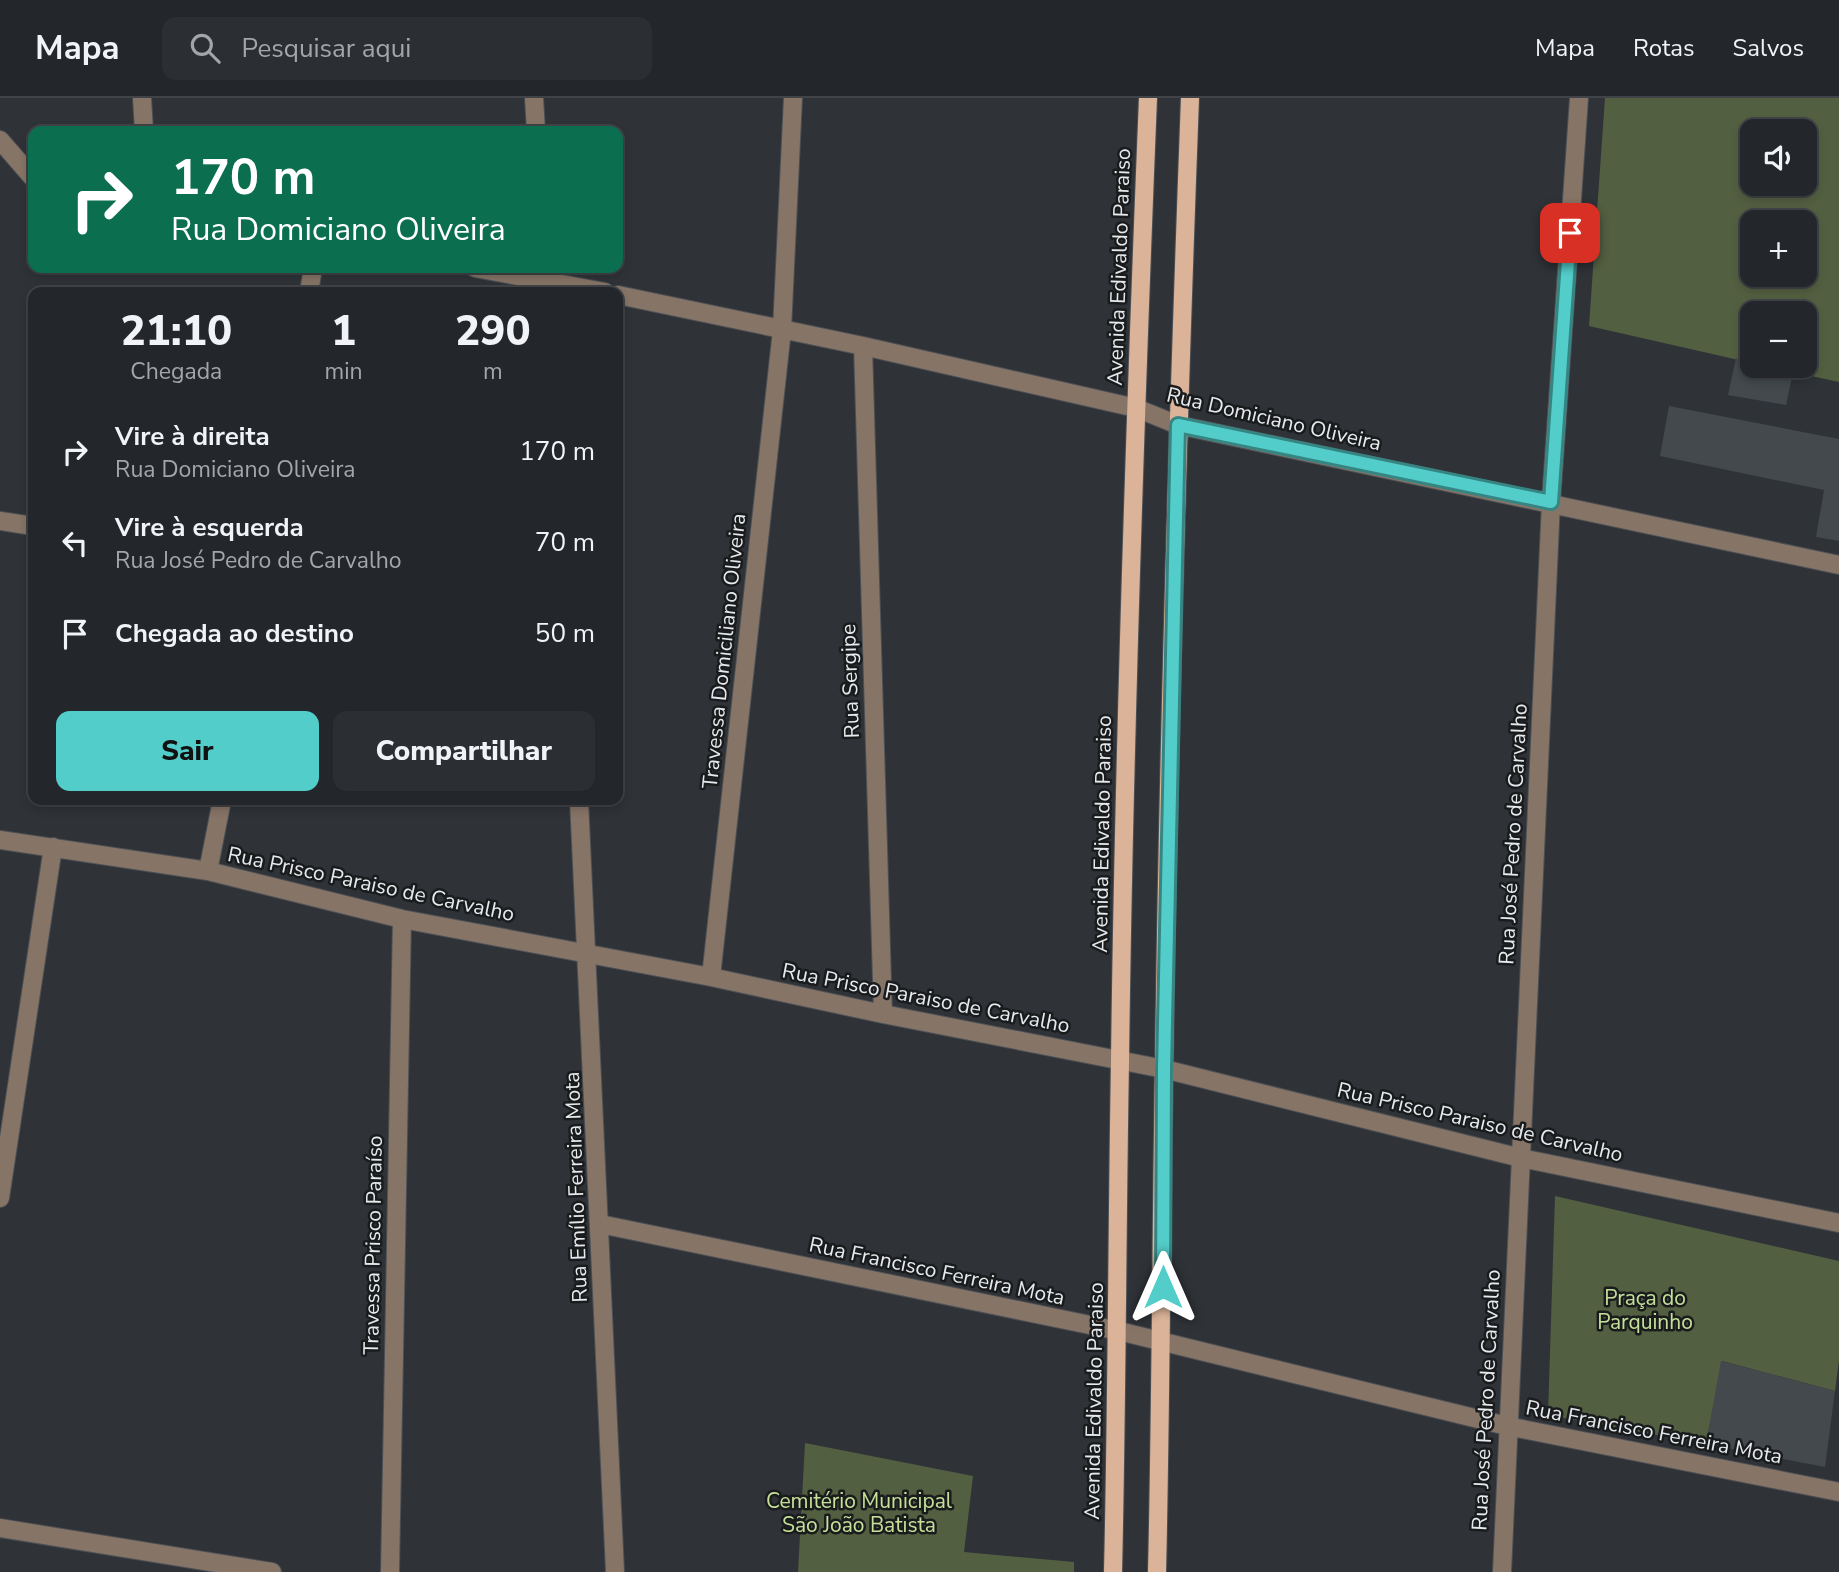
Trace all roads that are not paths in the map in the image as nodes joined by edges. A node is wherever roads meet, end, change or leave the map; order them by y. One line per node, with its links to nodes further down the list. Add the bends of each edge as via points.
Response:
1 (142, 98): 7 (street)
2 (534, 98): 8 (street)
3 (793, 98): 15 (street, Travessa Domiciliano Oliveira)
4 (1148, 98): 17 (main road, Avenida Edivaldo Paraiso)
5 (1190, 98): 18 (main road)
6 (1579, 98): 19 (street, Rua José Pedro de Carvalho)
7 (144, 126)
8 (536, 126)
9 (0, 140): 10 (street)
10 (28, 172)
11 (505, 273): 12 (street)
12 (548, 280): 13 (street)
13 (582, 287)
14 (623, 296): 15 (street, Rua Domiciano Oliveira)
15 (782, 330): 16 (street, Rua Domiciano Oliveira); 30 (street, Travessa Domiciliano Oliveira)
16 (863, 346): 17 (street, Rua Domiciano Oliveira); 31 (street, Rua Sergipe)
17 (1136, 408): 18 (street, Rua Domiciano Oliveira); 32 (main road, Avenida Edivaldo Paraiso)
18 (1178, 425): 19 (street, Rua Domiciano Oliveira); 33 (main road)
19 (1551, 502): 22 (street, Rua Domiciano Oliveira); 34 (street, Rua José Pedro de Carvalho)
20 (0, 521): 21 (street)
21 (28, 525)
22 (1839, 565)
23 (221, 805): 27 (street)
24 (579, 805): 29 (street, Rua Emílio Ferreira Mota)
25 (0, 840): 26 (street, Rua Prisco Paraiso de Carvalho)
26 (53, 847): 27 (street, Rua Prisco Paraiso de Carvalho); 35 (street)
27 (208, 871): 28 (street, Rua Prisco Paraiso de Carvalho)
28 (402, 919): 29 (street, Rua Prisco Paraiso de Carvalho); 44 (street, Travessa Prisco Paraíso)
29 (589, 953): 30 (street, Rua Prisco Paraiso de Carvalho); 37 (street, Rua Emílio Ferreira Mota)
30 (711, 977): 31 (street, Rua Prisco Paraiso de Carvalho)
31 (883, 1014): 32 (street, Rua Prisco Paraiso de Carvalho)
32 (1120, 1060): 33 (street, Rua Prisco Paraiso de Carvalho); 38 (main road, Avenida Edivaldo Paraiso)
33 (1164, 1069): 34 (street, Rua Prisco Paraiso de Carvalho); 39 (main road)
34 (1521, 1158): 36 (street, Rua Prisco Paraiso de Carvalho); 40 (street, Rua José Pedro de Carvalho)
35 (0, 1198)
36 (1839, 1223)
37 (600, 1224): 38 (street, Rua Francisco Ferreira Mota); 45 (street, Rua Emílio Ferreira Mota)
38 (1119, 1331): 39 (street, Rua Francisco Ferreira Mota); 46 (main road, Avenida Edivaldo Paraiso)
39 (1163, 1342): 40 (street, Rua Francisco Ferreira Mota); 47 (main road)
40 (1507, 1426): 41 (street, Rua Francisco Ferreira Mota); 48 (street, Rua José Pedro de Carvalho)
41 (1839, 1492)
42 (0, 1528): 43 (street)
43 (272, 1572)
44 (390, 1572)
45 (615, 1572)
46 (1113, 1572)
47 (1157, 1572)
48 (1502, 1572)

